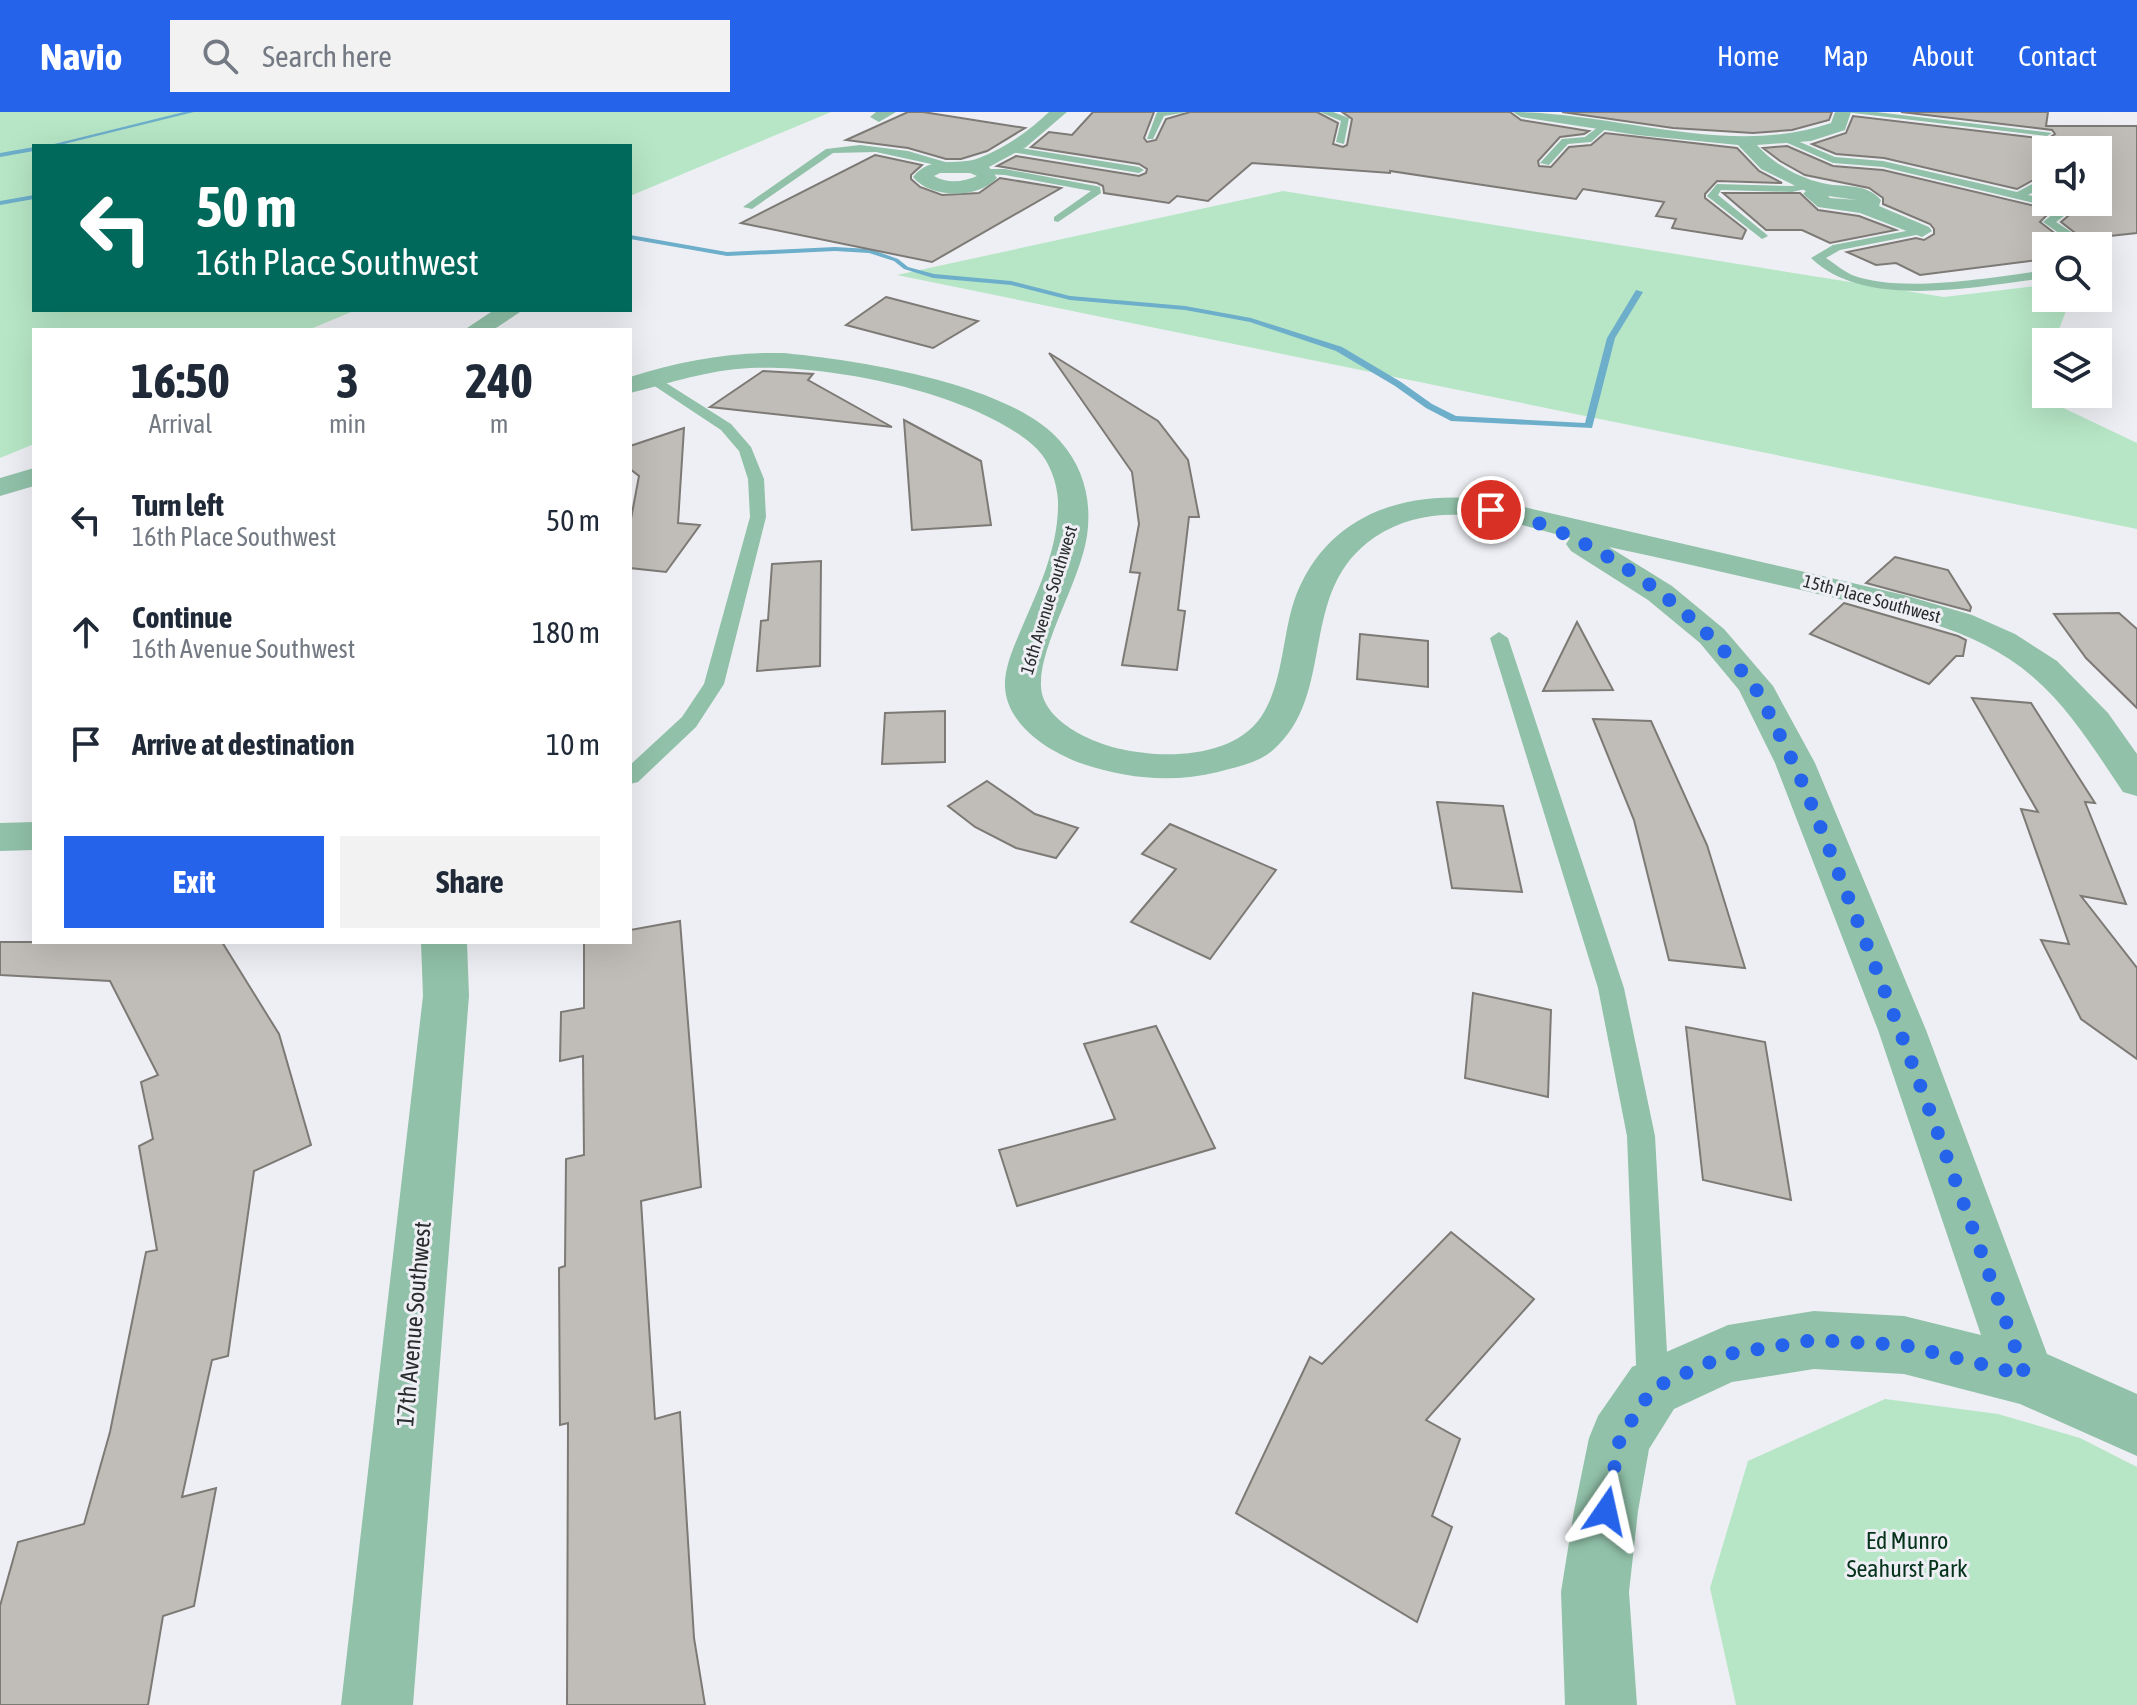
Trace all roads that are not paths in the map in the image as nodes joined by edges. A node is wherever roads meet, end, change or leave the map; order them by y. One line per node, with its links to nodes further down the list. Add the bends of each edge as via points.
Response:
1 (1059, 112): 13 (street)
2 (1182, 112): 9 (lane, via 1160,114)
3 (1325, 112): 12 (lane, via 1346,120)
4 (1521, 112): 7 (street)
5 (1843, 112): 10 (street, via 1839,126 1830,132)
6 (1850, 112): 8 (lane)
7 (1606, 124): 11 (street); 14 (lane, via 1588,140 1565,141)
8 (2047, 133)
9 (1150, 137)
10 (1786, 139): 11 (street); 19 (lane, via 1833,160 1883,164)
11 (1745, 141): 17 (street, via 1764,162)
12 (1341, 142)
13 (1008, 149): 15 (street); 16 (lane)
14 (1545, 163)
15 (971, 168): 20 (lane, via 840,148); 21 (lane, via 1096,189)
16 (1139, 170)
17 (1816, 188): 22 (street, via 1867,196 1872,202 1864,207); 24 (lane, via 1717,187 1712,196)
18 (2032, 189): 19 (lane)
19 (2019, 196): 23 (lane, via 2068,208 2049,222)
20 (748, 207)
21 (1058, 219)
22 (1922, 231): 25 (lane, via 1837,247 1817,258 1849,278 1909,286)
23 (2064, 232)
24 (1762, 236)
25 (2032, 276)
26 (508, 312): 27 (street)
27 (480, 328)
28 (641, 382): 31 (street, 16th Avenue Southwest, via 706,365 752,360 828,364 967,400 1045,440 1062,463 1073,494 1073,525 1028,660 1023,691 1033,712 1053,733 1108,759 1184,766 1224,759 1258,744 1279,723 1316,584 1343,546 1373,523 1447,505); 33 (lane, via 726,427 746,450 756,479 758,517 714,684 689,722)
29 (32, 478): 30 (street)
30 (0, 487)
31 (1544, 524): 34 (street, 15th Place Southwest, via 1901,604 2004,641 2044,666 2082,703); 38 (street, via 1660,593 1712,636 1755,686 1795,763 1902,1030)
32 (1499, 638): 39 (lane, via 1611,988 1641,1136)
33 (632, 775)
34 (2137, 783)
35 (32, 836): 36 (street)
36 (0, 837)
37 (444, 944): 41 (street, 17th Avenue Southwest, via 446,996)
38 (2025, 1375): 39 (street, via 1904,1345 1814,1340 1728,1354); 40 (street)
39 (1653, 1388): 42 (street, via 1620,1438 1606,1511 1595,1592)
40 (2137, 1425)
41 (377, 1705)
42 (1601, 1705)

